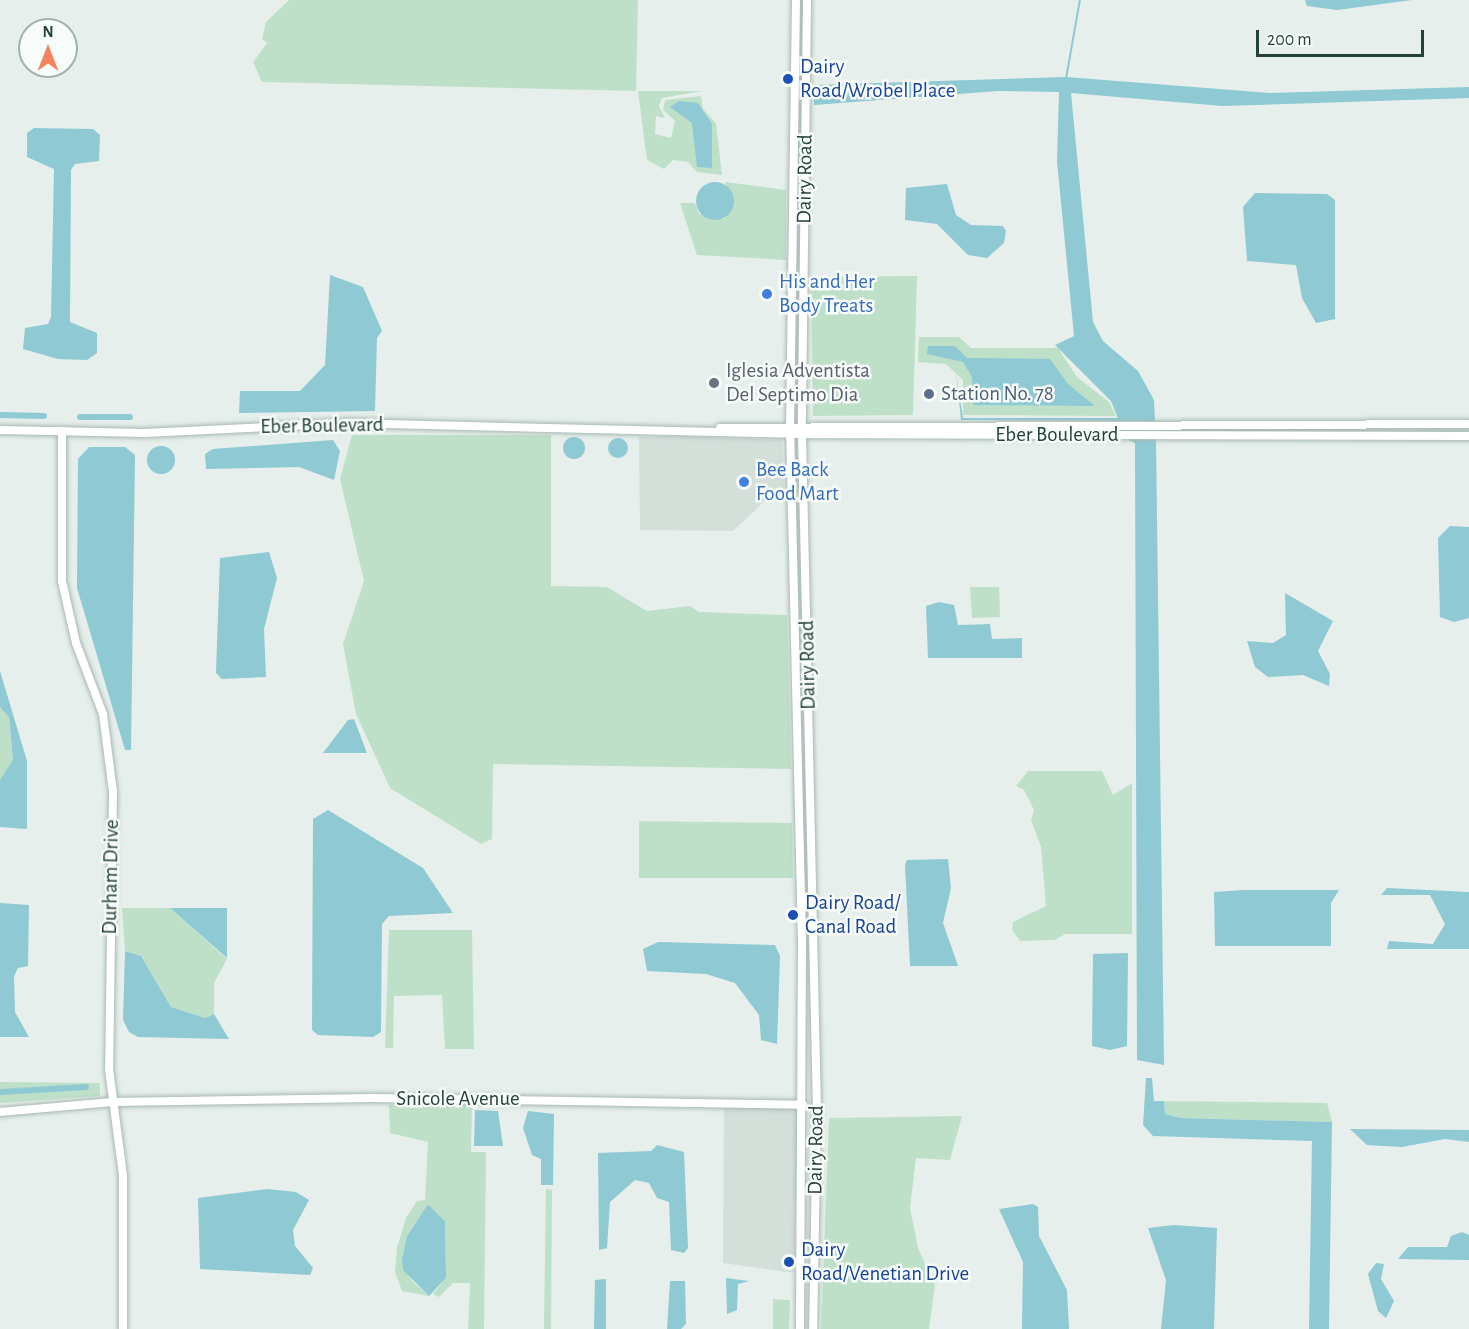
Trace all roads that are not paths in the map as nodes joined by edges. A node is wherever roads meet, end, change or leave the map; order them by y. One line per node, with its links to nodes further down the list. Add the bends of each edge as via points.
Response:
1 (796, 0): 5 (street, Dairy Road)
2 (807, 0): 6 (street, Dairy Road)
3 (1469, 424): 6 (street, Eber Boulevard)
4 (0, 430): 7 (street, Eber Boulevard)
5 (791, 430): 6 (street, Eber Boulevard); 7 (street, Eber Boulevard, via 346,423 145,433); 9 (street, Dairy Road)
6 (802, 430): 8 (street, Eber Boulevard); 10 (street, Dairy Road)
7 (62, 431): 13 (street, Durham Drive, via 62,581 76,643 103,714 110,761 109,1068)
8 (1469, 436)
9 (797, 770): 10 (street); 11 (street, Dairy Road)
10 (810, 770): 12 (street, Dairy Road)
11 (802, 942): 12 (street); 14 (street, Dairy Road)
12 (814, 943): 18 (street, Dairy Road)
13 (113, 1102): 14 (street, Snicole Avenue, via 458,1098); 15 (street, Snicole Avenue); 16 (street, Durham Drive, via 123,1175)
14 (803, 1105): 17 (street, Dairy Road)
15 (0, 1112)
16 (123, 1329)
17 (800, 1329)
18 (813, 1329)

